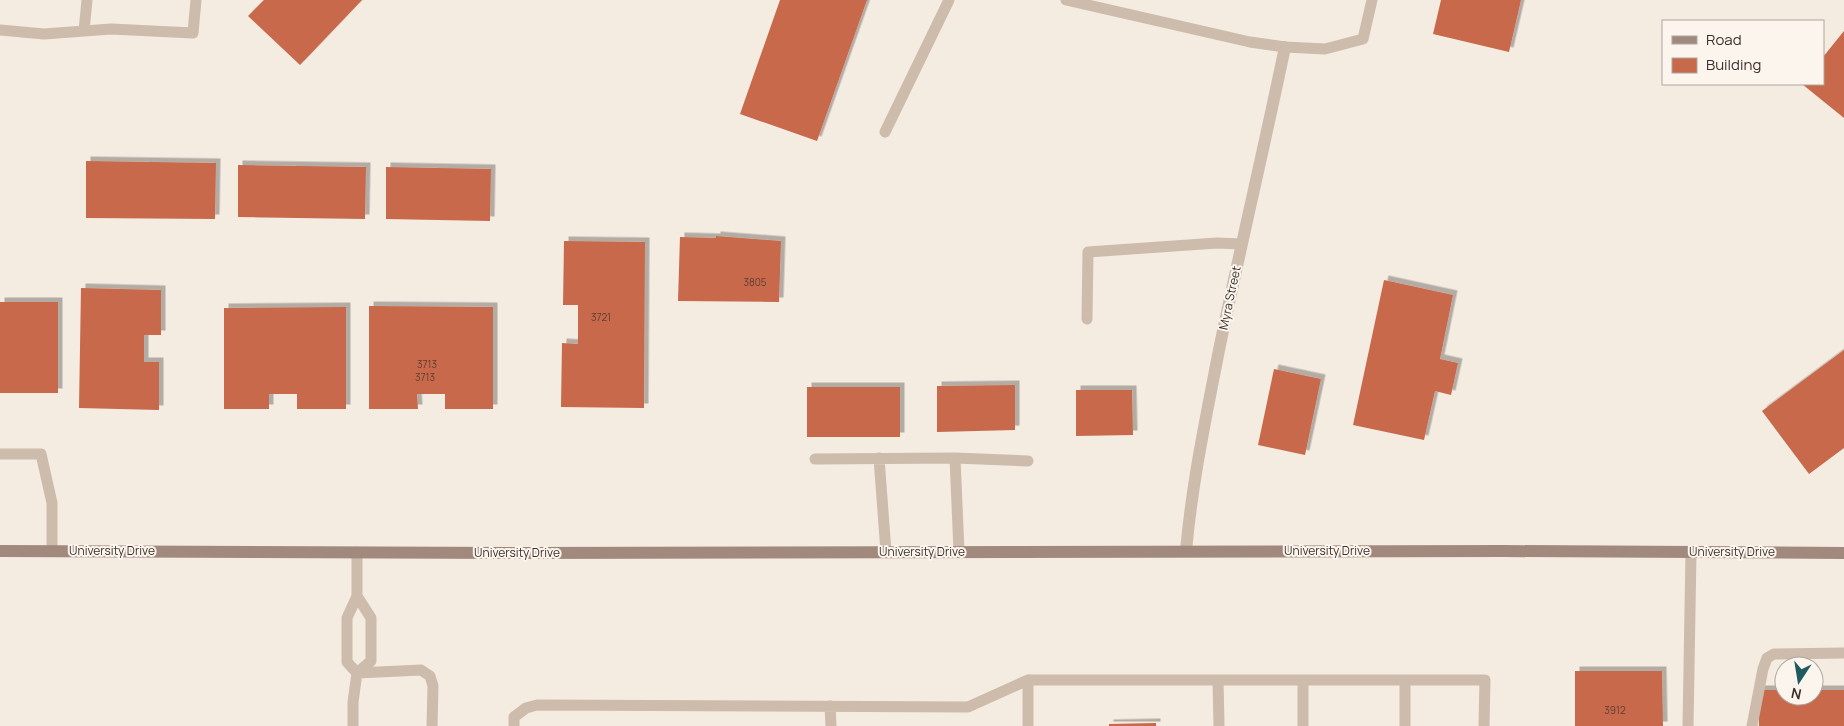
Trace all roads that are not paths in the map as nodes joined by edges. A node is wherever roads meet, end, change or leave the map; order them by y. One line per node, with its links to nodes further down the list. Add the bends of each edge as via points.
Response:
1 (87, 0): 7 (lane)
2 (196, 0): 7 (lane, via 193,33)
3 (949, 0): 9 (lane)
4 (1066, 0): 8 (lane)
5 (1372, 0): 8 (lane, via 1363,39 1325,49)
6 (0, 30): 7 (lane, via 44,34)
7 (84, 31)
8 (1285, 47): 10 (street, Myra Street)
9 (885, 132)
10 (1241, 244): 11 (lane, via 1088,252); 19 (street, Myra Street, via 1190,502)
11 (1087, 318)
12 (0, 454): 18 (lane, via 41,454 52,503)
13 (879, 458): 14 (lane); 15 (lane); 21 (lane)
14 (955, 458): 16 (lane); 22 (lane)
15 (815, 459)
16 (1028, 461)
17 (0, 551): 18 (main road, University Drive)
18 (52, 551): 20 (main road, University Drive)
19 (1186, 551): 22 (main road, University Drive); 23 (main road, University Drive)
20 (357, 552): 21 (main road, University Drive); 25 (lane)
21 (886, 552): 22 (main road, University Drive)
22 (959, 552)
23 (1691, 552): 24 (main road, University Drive); 42 (lane)
24 (1844, 553)
25 (357, 596): 27 (lane, via 347,618 346,662); 27 (lane, via 371,618 371,661)
26 (1844, 653): 43 (lane, via 1774,654 1767,658 1762,668)
27 (356, 673): 33 (lane); 34 (lane, via 421,670 430,676 433,686)
28 (1028, 680): 29 (lane); 32 (lane, via 968,707); 37 (lane)
29 (1218, 680): 30 (lane); 38 (lane)
30 (1303, 680): 31 (lane); 39 (lane)
31 (1405, 680): 40 (lane); 41 (lane, via 1485,680)
32 (830, 706): 35 (lane, via 537,705 514,717); 36 (lane)
33 (353, 726)
34 (432, 726)
35 (514, 726)
36 (831, 726)
37 (1028, 726)
38 (1219, 726)
39 (1303, 726)
40 (1405, 726)
41 (1484, 726)
42 (1688, 726)
43 (1752, 726)

